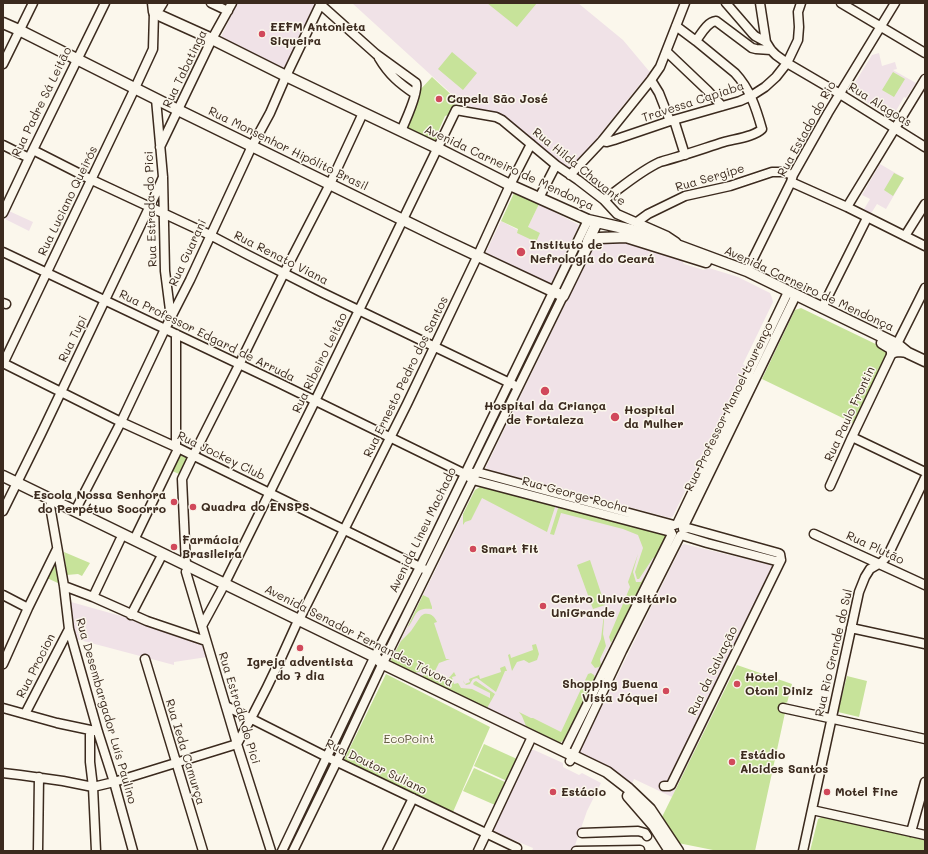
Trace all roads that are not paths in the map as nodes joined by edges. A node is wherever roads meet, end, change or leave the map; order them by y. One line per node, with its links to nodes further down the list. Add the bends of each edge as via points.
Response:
1 (33, 3): 18 (street)
2 (105, 3): 25 (street, Rua Padre Sá Leitão)
3 (163, 3): 13 (street, via 160,8)
4 (211, 3): 14 (street)
5 (232, 3): 14 (street, Rua Tabatinga)
6 (685, 3): 16 (street)
7 (726, 3): 21 (street, Rua Alagoas, via 752,33)
8 (760, 3): 21 (street, Rua Alagoas)
9 (801, 3): 27 (street, Travessa Capiaba, via 798,12 798,40)
10 (841, 3): 17 (street)
11 (895, 3): 17 (street, Rua Estado do Rio)
12 (320, 4): 28 (street, Rua Guarani); 41 (street, via 376,54 416,83 415,94)
13 (153, 8): 19 (main road, Avenida Carneiro de Mendonça); 31 (street, Rua Luciano Queirós, via 153,48)
14 (228, 11): 19 (street, Rua Tabatinga)
15 (3, 23): 18 (main road, Rua Monsenhor Hipólito Brasil)
16 (676, 26): 20 (street); 23 (street)
17 (881, 26): 24 (street); 32 (street, Rua Estado do Rio)
18 (19, 30): 25 (main road, Rua Monsenhor Hipólito Brasil); 26 (street)
19 (212, 39): 28 (main road, Avenida Carneiro de Mendonça); 36 (street, Rua Tabatinga)
20 (696, 41): 22 (street, via 710,23 716,21 752,48); 33 (street, via 735,73)
21 (766, 42): 22 (street, Rua Alagoas)
22 (771, 50): 27 (street, Rua Alagoas)
23 (667, 52): 30 (street); 35 (street)
24 (925, 53)
25 (78, 60): 31 (main road, Rua Monsenhor Hipólito Brasil); 49 (street, Rua Padre Sá Leitão)
26 (3, 64)
27 (788, 64): 32 (street, Rua Alagoas); 33 (street, Travessa Capiaba)
28 (286, 76): 38 (main road, Avenida Carneiro de Mendonça); 45 (street, Rua Guarani)
29 (925, 79): 40 (street)
30 (651, 80): 39 (street); 42 (street)
31 (135, 88): 34 (main road, Rua Monsenhor Hipólito Brasil); 55 (street, Rua Luciano Queirós)
32 (840, 94): 40 (street, Rua Alagoas); 54 (street, Rua Estado do Rio)
33 (751, 96): 35 (street, Travessa Capiaba); 50 (street, via 761,130)
34 (156, 99): 36 (main road, Rua Monsenhor Hipólito Brasil); 46 (street, Rua Estrada do Pici)
35 (722, 106): 39 (street, Travessa Capiaba)
36 (178, 110): 45 (main road, Rua Monsenhor Hipólito Brasil); 46 (street, Rua Tabatinga)
37 (456, 110): 43 (street, Rua Hilda Chavante, via 496,117); 48 (street, Rua Ribeiro Leitão)
38 (363, 113): 41 (main road, Avenida Carneiro de Mendonça); 56 (street, Rua Estrada do Pici)
39 (672, 121): 42 (street, Travessa Capiaba, via 607,142); 50 (street)
40 (894, 128): 47 (street, Rua Alagoas); 62 (street)
41 (401, 132): 48 (main road, Avenida Carneiro de Mendonça)
42 (602, 141): 52 (street)
43 (531, 144): 51 (street, Rua Hilda Chavante); 57 (street, Rua Ernesto Pedro dos Santos)
44 (3, 145): 49 (street, Rua Renato Viana)
45 (252, 146): 56 (main road, Rua Monsenhor Hipólito Brasil); 69 (street, Rua Guarani)
46 (160, 147): 53 (street, Rua Estrada do Pici)
47 (925, 147)
48 (437, 148): 57 (main road, Avenida Carneiro de Mendonça); 66 (street, Rua Ribeiro Leitão)
49 (31, 154): 55 (street, Rua Renato Viana); 63 (street, Rua Padre Sá Leitão)
50 (685, 155): 59 (street, via 651,166)
51 (556, 165): 52 (street, Rua Hilda Chavante); 58 (street)
52 (570, 175): 59 (street, Rua Hilda Chavante)
53 (163, 177): 61 (street, Rua Tupi); 64 (street, Rua Estrada do Pici)
54 (792, 178): 62 (street, Rua Sergipe); 68 (street, Rua Sergipe, via 783,172 772,172 730,186 685,196); 76 (street, Rua Estado do Rio)
55 (92, 180): 61 (street, Rua Renato Viana); 77 (street, Rua Luciano Queirós)
56 (330, 184): 66 (main road, Rua Monsenhor Hipólito Brasil); 78 (street, Rua Estrada do Pici)
57 (510, 185): 58 (main road, Avenida Carneiro de Mendonça); 75 (street, Rua Ernesto Pedro dos Santos)
58 (539, 198): 67 (main road, Avenida Carneiro de Mendonça)
59 (604, 200): 68 (street, Rua Hilda Chavante, via 617,214)
60 (925, 204): 70 (street)
61 (149, 207): 64 (street, Rua Renato Viana); 82 (street, Rua Tupi)
62 (846, 207): 65 (street, Rua Sergipe)
63 (3, 213)
64 (164, 214): 69 (street, Rua Renato Viana); 85 (street, Rua Estrada do Pici, via 165,271)
65 (867, 218): 70 (street, Rua Sergipe); 83 (street)
66 (403, 219): 75 (main road, Rua Monsenhor Hipólito Brasil); 84 (street, Rua Ribeiro Leitão)
67 (592, 221): 72 (main road, Avenida Carneiro de Mendonça, via 632,230); 73 (main road, Avenida Lineu Machado); 80 (street, Avenida Lineu Machado)
68 (637, 222): 72 (street, Rua Hilda Chavante)
69 (210, 235): 78 (street, Rua Renato Viana); 85 (street, Rua Guarani)
70 (905, 236): 71 (street, Rua Sergipe)
71 (925, 246)
72 (687, 248): 76 (main road, Avenida Carneiro de Mendonça)
73 (586, 249): 80 (main road, Avenida Lineu Machado); 81 (main road, Avenida Carneiro de Mendonça, via 599,238 626,237 742,274)
74 (3, 252): 77 (street, Rua Professor Edgard de Arruda)
75 (478, 255): 80 (main road, Rua Monsenhor Hipólito Brasil); 88 (street, Rua Ernesto Pedro dos Santos)
76 (747, 272): 81 (main road, Avenida Carneiro de Mendonça)
77 (47, 273): 82 (street, Rua Professor Edgard de Arruda); 91 (street, Rua Luciano Queirós)
78 (284, 273): 84 (street, Rua Renato Viana); 93 (street, Rua Estrada do Pici)
79 (925, 288): 89 (street, Rua Paulo Frontin)
80 (558, 293): 92 (street, Avenida Lineu Machado); 94 (street, Avenida Lineu Machado)
81 (791, 296): 83 (main road, Avenida Carneiro de Mendonça); 89 (main road, Avenida Carneiro de Mendonça); 120 (street, Rua Professor Manoel Lourenço)
82 (105, 300): 86 (street, Rua Professor Edgard de Arruda); 97 (street, Rua Tupi)
83 (822, 308): 89 (main road, Avenida Carneiro de Mendonça)
84 (360, 310): 88 (street, Rua Renato Viana); 99 (street, Rua Ribeiro Leitão)
85 (171, 318): 86 (street, Rua Guarani)
86 (165, 329): 87 (street, Rua Professor Edgard de Arruda); 101 (street, Rua Guarani)
87 (176, 334): 93 (street, Rua Professor Edgard de Arruda); 104 (street)
88 (434, 347): 95 (street, Rua Renato Viana); 103 (street, Rua Ernesto Pedro dos Santos)
89 (895, 349): 90 (main road, Avenida Carneiro de Mendonça, via 908,352); 102 (street, Rua Paulo Frontin)
90 (925, 361)
91 (3, 363): 97 (street, Rua Jockey Club)
92 (519, 364): 94 (street); 95 (street, Avenida Lineu Machado)
93 (239, 365): 99 (street, Rua Professor Edgard de Arruda); 105 (street, Rua Estrada do Pici)
94 (528, 368): 96 (street, Avenida Lineu Machado)
95 (509, 383): 96 (street, Rua Renato Viana); 98 (street, Avenida Lineu Machado)
96 (519, 387): 100 (street, Avenida Lineu Machado)
97 (61, 392): 101 (street, Rua Jockey Club); 113 (street, Rua Tupi)
98 (502, 397): 100 (street); 108 (street, Avenida Lineu Machado)
99 (315, 401): 103 (street, Rua Professor Edgard de Arruda); 115 (street, Rua Ribeiro Leitão)
100 (512, 401): 106 (street, Avenida Lineu Machado)
101 (121, 422): 104 (street, Rua Jockey Club); 117 (street, Rua Guarani)
102 (852, 437): 107 (street); 114 (street, Rua Paulo Frontin)
103 (390, 438): 108 (street, Rua Professor Edgard de Arruda); 119 (street, Rua Ernesto Pedro dos Santos)
104 (177, 448): 105 (street, Rua Jockey Club); 123 (street)
105 (192, 456): 115 (street, Rua Jockey Club); 129 (street, Rua Estrada do Pici, via 182,479)
106 (477, 472): 108 (street); 111 (street, Avenida Lineu Machado); 120 (street, Rua George Rocha)
107 (925, 472)
108 (465, 474): 111 (street, Rua Professor Edgard de Arruda); 128 (street, Avenida Lineu Machado)
109 (3, 476): 113 (main road, Avenida Senador Fernandes Távora)
110 (925, 478): 127 (street, Rua Rio Grande do Sul, via 888,555)
111 (473, 480): 120 (street, Rua George Rocha); 130 (street, Avenida Lineu Machado)
112 (3, 483): 113 (main road, Avenida Senador Fernandes Távora)
113 (15, 486): 116 (main road, Avenida Senador Fernandes Távora); 117 (main road, Avenida Senador Fernandes Távora); 118 (street, Rua Tupi)
114 (830, 486)
115 (270, 493): 119 (street, Rua Jockey Club); 133 (street, Rua Ribeiro Leitão)
116 (50, 506): 122 (main road, Avenida Senador Fernandes Távora); 124 (street, Rua Desembargador Luís Paulino)
117 (75, 510): 123 (main road, Avenida Senador Fernandes Távora)
118 (3, 511)
119 (344, 529): 128 (street, Rua Jockey Club); 138 (street, Rua Ernesto Pedro dos Santos)
120 (678, 530): 126 (street, Rua George Rocha, via 688,528 778,553); 158 (street, Rua Professor Manoel Lourenço)
121 (814, 534): 127 (street, Rua Plutão)
122 (120, 540): 125 (main road, Avenida Senador Fernandes Távora); 135 (street)
123 (134, 540): 129 (main road, Avenida Senador Fernandes Távora)
124 (57, 549): 132 (street, Rua Desembargador Luís Paulino); 136 (street)
125 (160, 559): 129 (main road, Avenida Senador Fernandes Távora); 137 (street)
126 (781, 560): 166 (street, Rua da Salvação, via 671,785)
127 (879, 564): 131 (street, Rua Plutão); 140 (street, Rua Rio Grande do Sul, via 870,569 865,578 859,592)
128 (420, 567): 130 (street, Rua Jockey Club); 145 (street, Avenida Lineu Machado)
129 (186, 568): 133 (main road, Avenida Senador Fernandes Távora); 139 (street, Rua Estrada do Pici)
130 (429, 571): 147 (street, Avenida Lineu Machado)
131 (925, 584)
132 (64, 586): 135 (street); 141 (street, Rua Desembargador Luís Paulino)
133 (223, 586): 138 (main road, Avenida Senador Fernandes Távora); 139 (street, Rua Ribeiro Leitão)
134 (3, 596): 136 (street)
135 (93, 597): 137 (street)
136 (28, 608): 146 (street)
137 (131, 615): 142 (street)
138 (298, 623): 145 (main road, Avenida Senador Fernandes Távora); 152 (street, Rua Ernesto Pedro dos Santos)
139 (202, 626): 142 (street, Rua Estrada do Pici)
140 (851, 628): 143 (street); 153 (street, Rua Rio Grande do Sul)
141 (69, 630): 151 (street, Rua Procion); 154 (street, Rua Desembargador Luís Paulino)
142 (206, 641): 148 (street, Rua Estrada do Pici)
143 (925, 644)
144 (145, 659): 160 (street, Rua Ieda Camurça)
145 (373, 660): 147 (main road, Avenida Senador Fernandes Távora); 159 (street, Avenida Lineu Machado)
146 (3, 664)
147 (382, 667): 156 (main road, Avenida Senador Fernandes Távora); 158 (main road, Avenida Senador Fernandes Távora); 161 (street, Avenida Lineu Machado)
148 (226, 706): 152 (street, Rua Doutor Suliano); 157 (street, Rua Estrada do Pici)
149 (3, 708): 151 (street)
150 (783, 708): 153 (street)
151 (25, 714): 154 (street)
152 (252, 718): 157 (street, Rua Ernesto Pedro dos Santos); 159 (street, Rua Doutor Suliano)
153 (832, 718): 155 (street); 169 (street, Rua Rio Grande do Sul)
154 (94, 731): 164 (street, Rua Desembargador Luís Paulino); 167 (street, via 90,762)
155 (925, 739)
156 (530, 741): 158 (main road, Avenida Senador Fernandes Távora); 173 (street)
157 (237, 744): 160 (street); 182 (street, Rua Estrada do Pici)
158 (568, 756): 170 (main road, Avenida Senador Fernandes Távora, via 631,798); 190 (main road, Avenida Senador Fernandes Távora, via 608,772 629,789 650,809)
159 (327, 757): 161 (street, Rua Doutor Suliano); 183 (street, Avenida Lineu Machado)
160 (176, 762): 164 (street); 181 (street, Rua Ieda Camurça)
161 (337, 762): 168 (street, Rua Doutor Suliano); 184 (street, Avenida Lineu Machado)
162 (3, 773): 163 (street)
163 (39, 777): 167 (street); 178 (street)
164 (114, 782): 167 (street); 180 (street, Rua Desembargador Luís Paulino)
165 (925, 782): 172 (street)
166 (664, 786)
167 (92, 787): 179 (street)
168 (413, 798): 173 (street, Rua Doutor Suliano); 185 (street)
169 (812, 810): 172 (street); 191 (street, Rua Rio Grande do Sul)
170 (654, 826): 175 (street); 189 (main road, Avenida Senador Fernandes Távora)
171 (582, 832): 175 (street, via 641,832)
172 (911, 832): 174 (street)
173 (487, 834): 176 (street, Rua Doutor Suliano); 186 (street)
174 (925, 835)
175 (647, 836): 177 (street)
176 (517, 848)
177 (640, 850): 188 (street)
178 (38, 851)
179 (96, 851)
180 (133, 851)
181 (203, 851)
182 (271, 851)
183 (282, 851)
184 (293, 851)
185 (387, 851)
186 (478, 851)
187 (576, 851): 188 (street)
188 (605, 851)
189 (670, 851)
190 (678, 851)
191 (803, 851)

